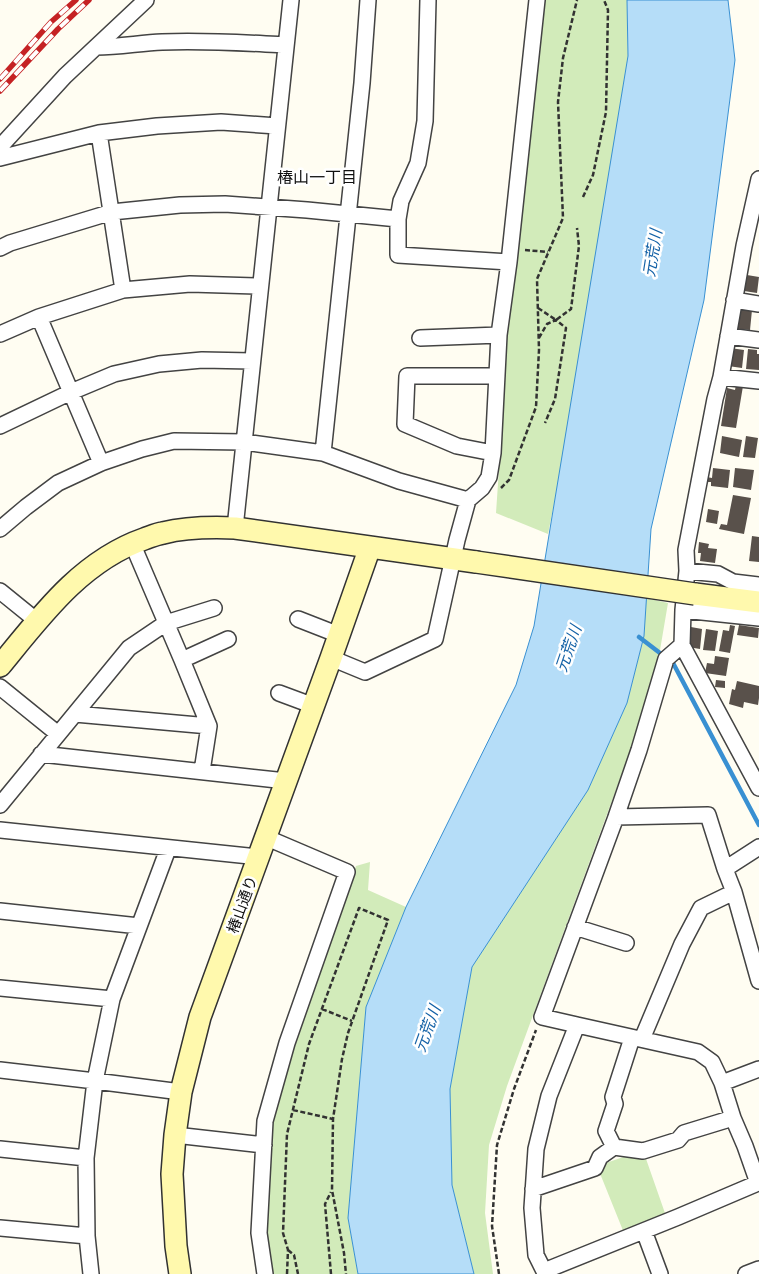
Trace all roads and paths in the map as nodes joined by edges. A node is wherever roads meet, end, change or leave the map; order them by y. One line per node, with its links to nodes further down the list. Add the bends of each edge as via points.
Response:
1 (146, 0): 9 (street)
2 (291, 0): 8 (street)
3 (368, 0): 18 (street)
4 (428, 0): 19 (street, via 425,121 418,163 401,200)
5 (537, 0): 23 (street)
6 (577, 0): 22 (path, via 563,58 558,102 563,218)
7 (604, 0): 15 (path, via 608,10 606,112 592,175)
8 (286, 45): 9 (street, via 221,41); 10 (street)
9 (97, 47): 12 (street, via 65,76)
10 (277, 126): 11 (street, via 221,122); 16 (street)
11 (99, 134): 13 (street); 17 (street)
12 (0, 147)
13 (0, 158)
14 (759, 179): 26 (street)
15 (583, 197)
16 (269, 207): 17 (street, via 216,204); 18 (street); 24 (street)
17 (112, 212): 21 (street); 25 (street)
18 (348, 215): 19 (street); 45 (street)
19 (398, 219): 23 (street, via 398,255)
20 (577, 228): 30 (path, via 579,246 571,309)
21 (0, 248)
22 (548, 252): 23 (path); 28 (path, via 537,279)
23 (510, 255): 32 (street)
24 (260, 286): 25 (street, via 190,284); 37 (street)
25 (124, 290): 29 (street)
26 (734, 300): 27 (street); 33 (street)
27 (759, 304)
28 (538, 308): 30 (path); 35 (path)
29 (39, 317): 31 (street); 41 (street)
30 (556, 320): 35 (path, via 546,324); 42 (path, via 566,328 555,399)
31 (0, 334)
32 (499, 335): 34 (street); 38 (street)
33 (728, 336): 36 (street); 39 (street)
34 (420, 338)
35 (539, 339): 48 (path, via 536,407 510,480)
36 (759, 340)
37 (252, 361): 41 (street, via 202,360 159,364 114,374); 44 (street)
38 (497, 376): 46 (street); 46 (street, via 407,376 405,424 457,446)
39 (721, 377): 40 (street); 55 (street, via 686,550)
40 (759, 381)
41 (71, 392): 43 (street); 47 (street)
42 (545, 423)
43 (0, 426)
44 (244, 442): 45 (street); 47 (street, via 174,441); 50 (street)
45 (323, 453): 49 (street, via 399,481)
46 (493, 453): 49 (street, via 489,476 482,488)
47 (101, 463): 51 (street, via 58,483)
48 (501, 488)
49 (468, 500): 54 (street)
50 (235, 528): 52 (street, via 185,529); 53 (street)
51 (0, 529)
52 (132, 543): 63 (street, via 93,566); 64 (street)
53 (370, 546): 54 (street); 65 (street, 椿山通り)
54 (452, 558): 58 (street, bridge); 68 (street, via 435,639 365,672)
55 (687, 571): 56 (street, via 718,574 733,582); 58 (street)
56 (759, 585)
57 (0, 591): 63 (street)
58 (689, 602): 59 (street); 61 (street); 67 (street)
59 (759, 602)
60 (214, 608): 64 (street)
61 (759, 618)
62 (298, 619): 65 (street)
63 (37, 621): 70 (street)
64 (166, 623): 69 (street); 74 (street, via 129,648)
65 (339, 635): 68 (street, 椿山通り)
66 (228, 639): 69 (street)
67 (682, 645): 80 (street); 82 (street, via 666,660)
68 (331, 658): 73 (street, 椿山通り)
69 (182, 660): 75 (street)
70 (0, 666)
71 (0, 687): 76 (street)
72 (279, 693): 73 (street)
73 (314, 706): 79 (street, 椿山通り)
74 (75, 714): 75 (street); 76 (street)
75 (208, 726): 78 (street)
76 (58, 734): 77 (street)
77 (42, 754): 78 (street); 81 (street)
78 (202, 771): 79 (street)
79 (286, 781): 84 (street, 椿山通り)
80 (759, 788)
81 (0, 805)
82 (616, 817): 88 (street, via 708,815); 92 (street)
83 (0, 830): 86 (street)
84 (264, 837): 87 (street, 椿山通り); 111 (street, via 347,872 287,1043 265,1121)
85 (759, 847): 88 (street)
86 (168, 849): 87 (street); 91 (street)
87 (258, 857): 106 (street, 椿山通り, via 200,1017)
88 (725, 870): 89 (street)
89 (734, 892): 94 (street); 101 (street, via 701,908)
90 (0, 911): 91 (street)
91 (138, 926): 96 (street)
92 (575, 927): 93 (street); 98 (street)
93 (626, 943)
94 (759, 981)
95 (0, 988): 96 (street)
96 (112, 999): 104 (street)
97 (322, 1009): 99 (path); 99 (path, via 359,908 388,920); 107 (path, via 309,1044)
98 (542, 1017): 100 (street); 129 (path, via 496,1145 492,1226)
99 (352, 1021): 109 (path, via 342,1059)
100 (577, 1025): 101 (street); 115 (street, via 549,1096 536,1149)
101 (637, 1038): 105 (street, via 698,1052 712,1062); 112 (street, via 613,1097 615,1104 606,1131)
102 (759, 1069): 105 (street)
103 (0, 1070): 104 (street)
104 (95, 1081): 106 (street); 114 (street)
105 (722, 1083): 108 (street)
106 (181, 1092): 110 (street, 椿山通り)
107 (293, 1110): 109 (path); 120 (path, via 287,1134 283,1233)
108 (733, 1118): 112 (street, via 684,1133 678,1140 643,1151); 118 (street, via 758,1183)
109 (333, 1120): 116 (path)
110 (175, 1135): 111 (street); 123 (street, 椿山通り, via 172,1174)
111 (264, 1145): 124 (street, via 258,1233)
112 (614, 1147): 115 (street, via 600,1158 594,1168)
113 (0, 1149): 114 (street)
114 (86, 1158): 119 (street)
115 (533, 1189): 118 (street, via 536,1255 544,1271)
116 (332, 1190): 127 (path, via 325,1204); 128 (path)
117 (0, 1228): 119 (street)
118 (644, 1231): 130 (street)
119 (87, 1236): 122 (street)
120 (288, 1250): 125 (path); 126 (path, via 294,1256)
121 (759, 1269): 131 (street)
122 (91, 1274)
123 (180, 1274)
124 (265, 1274)
125 (287, 1274)
126 (298, 1274)
127 (331, 1274)
128 (346, 1274)
129 (499, 1274)
130 (660, 1274)
131 (746, 1274)

